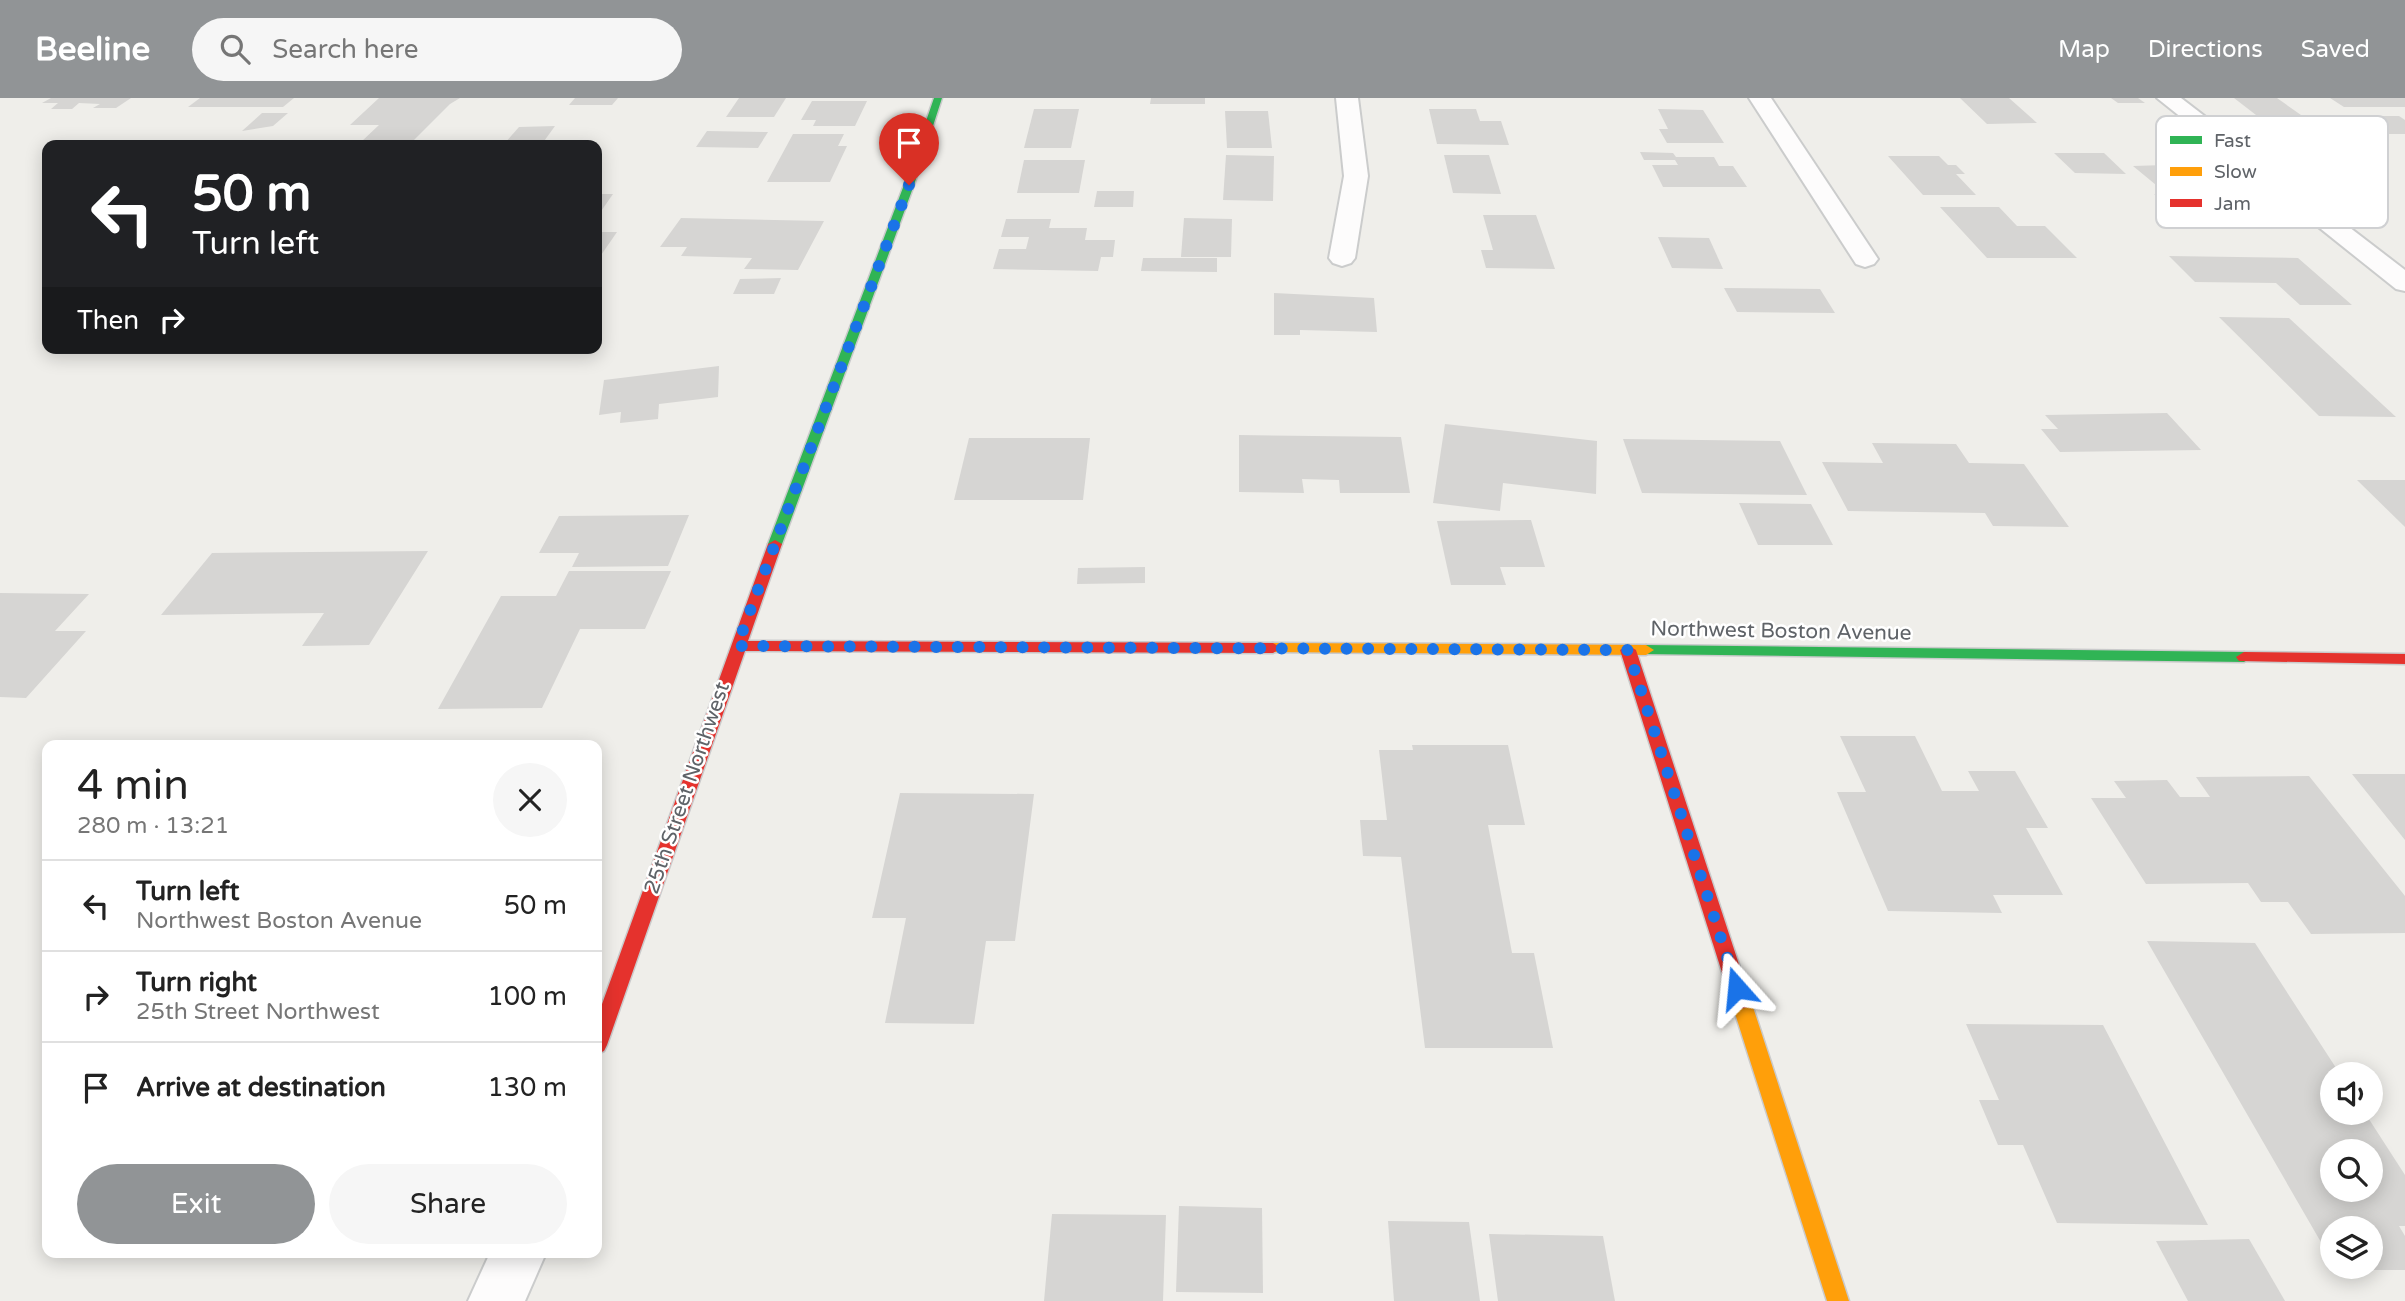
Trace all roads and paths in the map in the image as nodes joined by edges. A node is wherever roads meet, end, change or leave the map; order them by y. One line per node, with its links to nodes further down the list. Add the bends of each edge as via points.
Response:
1 (938, 98): 10 (street, 25th Street Northwest)
2 (1347, 98): 7 (street, via 1356,177)
3 (1760, 98): 8 (street)
4 (2168, 98): 5 (street)
5 (2191, 116)
6 (2335, 228): 9 (street)
7 (1342, 258)
8 (1866, 259)
9 (2405, 283)
10 (737, 646): 11 (street, Northwest Boston Avenue); 13 (street, 25th Street Northwest)
11 (1628, 650): 12 (street, Northwest Boston Avenue); 16 (street)
12 (2405, 659)
13 (602, 1031)
14 (517, 1258): 15 (street)
15 (496, 1301)
16 (1838, 1301)

